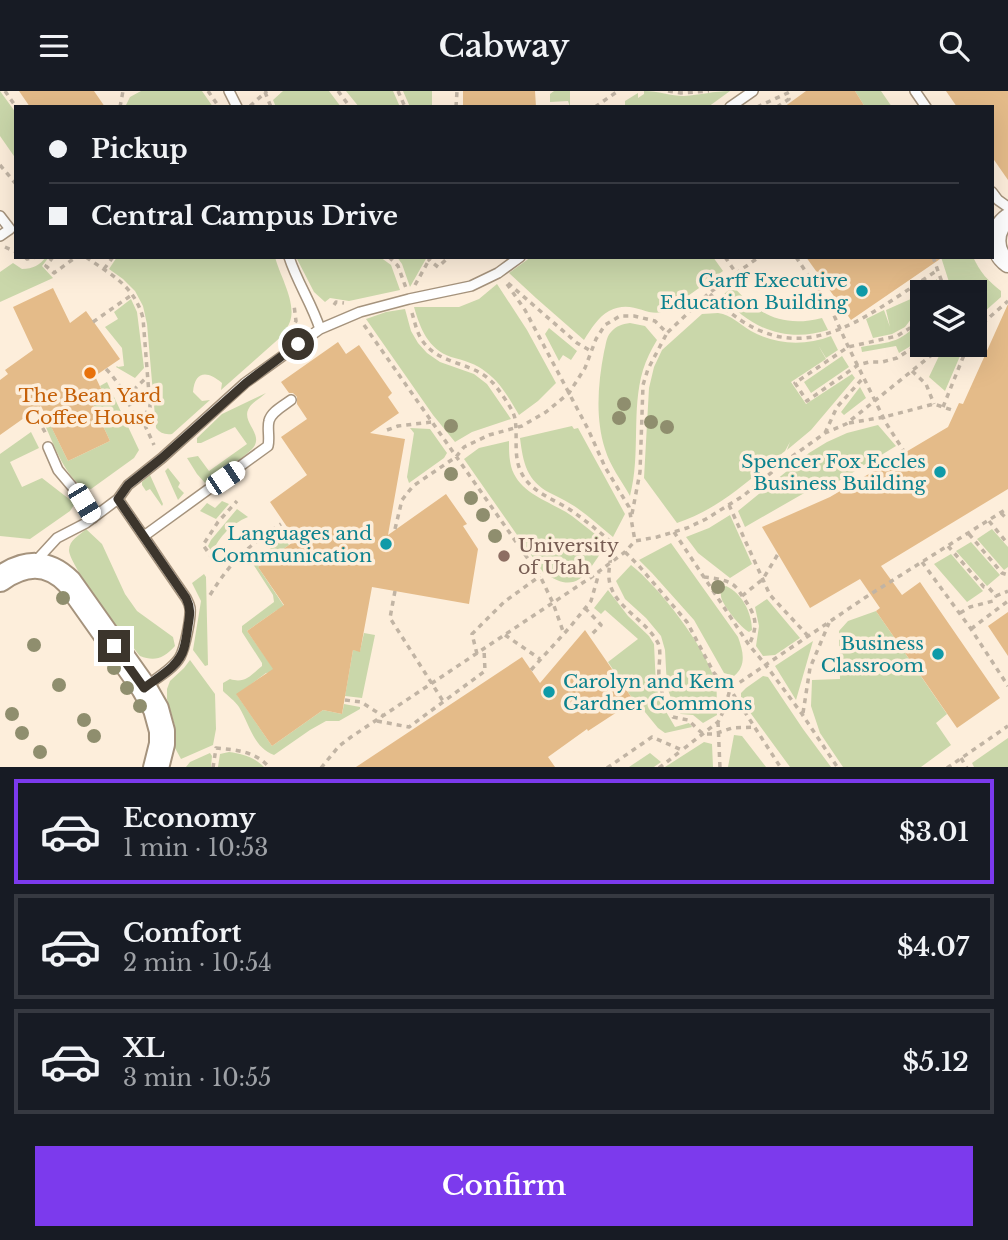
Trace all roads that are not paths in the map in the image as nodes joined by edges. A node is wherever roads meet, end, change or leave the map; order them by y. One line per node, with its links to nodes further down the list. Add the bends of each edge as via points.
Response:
1 (753, 91): 2 (lane)
2 (733, 105)
3 (994, 194): 4 (lane)
4 (1008, 207)
5 (0, 216): 7 (lane, via 10,229)
6 (1008, 218): 8 (street)
7 (0, 236)
8 (994, 240): 11 (street)
9 (290, 259): 12 (lane)
10 (517, 259): 12 (lane, via 471,286 360,312)
11 (1008, 263)
12 (320, 329): 15 (lane, via 246,383 128,485)
13 (291, 400): 17 (lane, via 272,413 268,446)
14 (48, 447): 16 (lane, via 58,470)
15 (118, 499): 16 (lane); 17 (lane)
16 (93, 518): 18 (lane, via 57,538)
17 (144, 536): 20 (lane, via 190,611 180,658)
18 (32, 565): 19 (street); 20 (street, via 53,569 69,582)
19 (0, 579)
20 (144, 688): 21 (street, via 162,731)
21 (156, 767)

